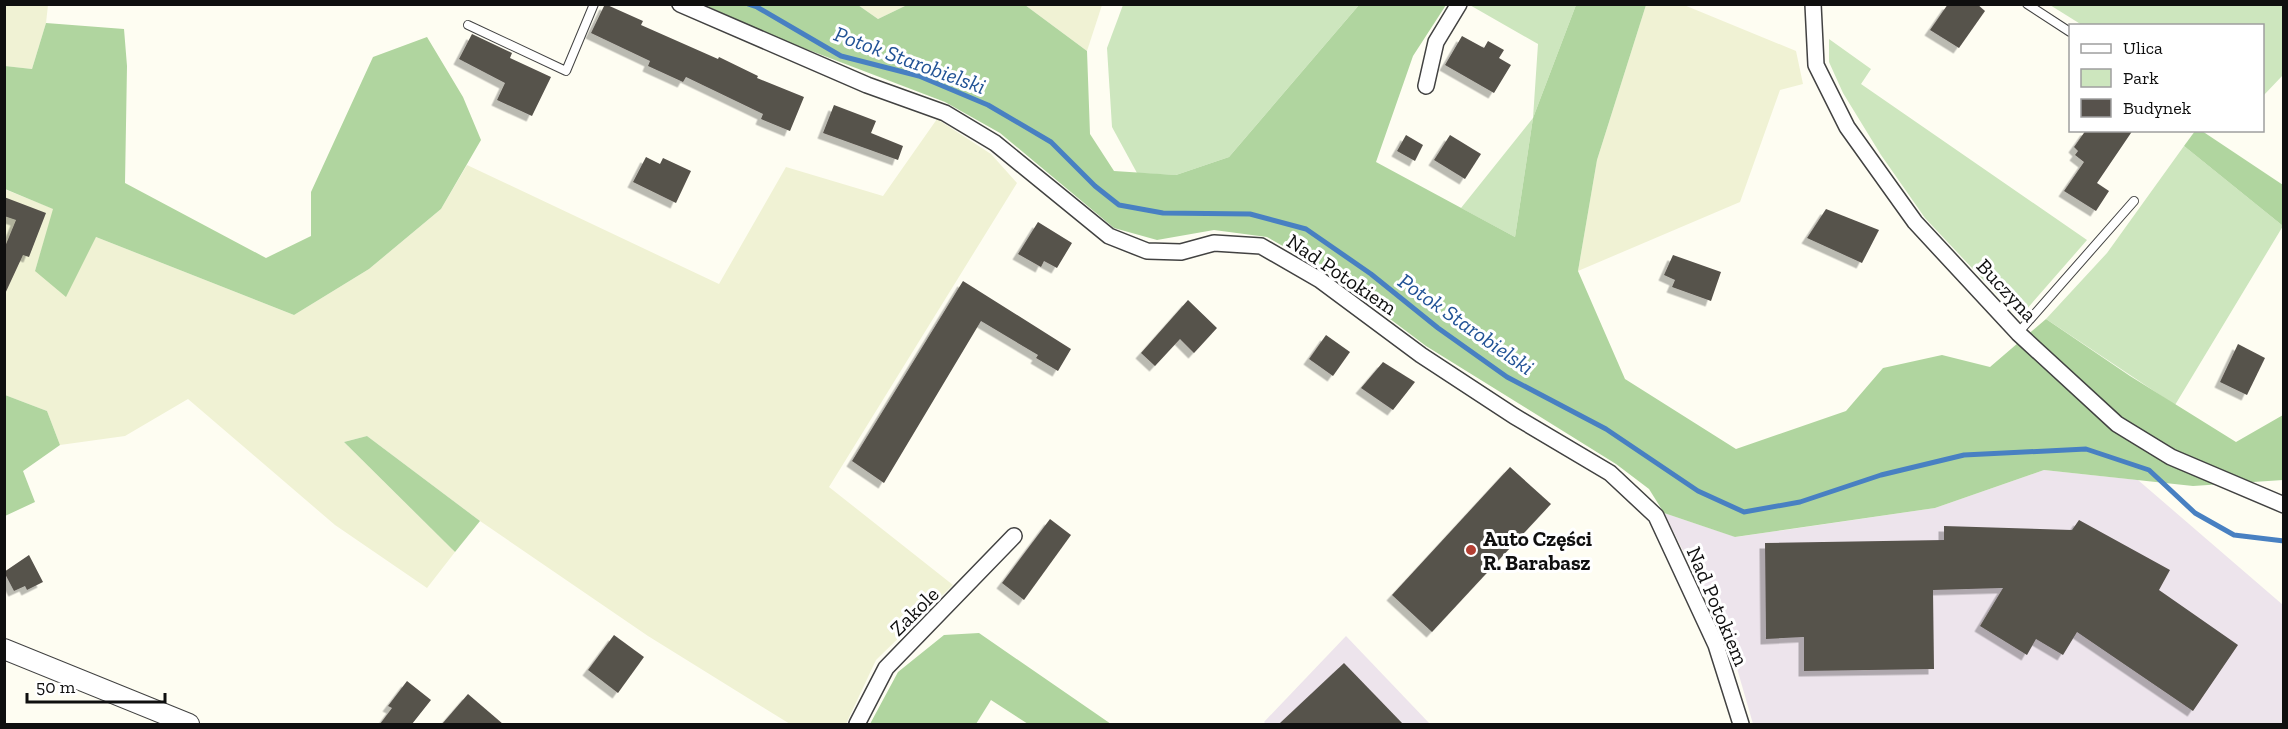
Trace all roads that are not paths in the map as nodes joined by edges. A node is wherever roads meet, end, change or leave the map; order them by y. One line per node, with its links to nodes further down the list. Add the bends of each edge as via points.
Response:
1 (594, 4): 6 (lane, via 566,72)
2 (680, 4): 16 (street, Nad Potokiem, via 867,85 945,113 995,143 1109,236 1146,251 1181,252 1214,243 1261,246 1320,280 1430,361 1610,473 1656,516 1716,645)
3 (1459, 4): 8 (street, via 1436,42)
4 (1813, 4): 10 (street, Buczyna, via 1816,65 1847,127 1915,222)
5 (2026, 4): 7 (lane)
6 (468, 25)
7 (2069, 31)
8 (1426, 86)
9 (2134, 201): 10 (lane)
10 (2018, 333): 11 (street, Buczyna, via 2117,424 2171,457)
11 (2283, 506)
12 (1014, 536): 15 (street, Zakole, via 886,668)
13 (4, 649): 14 (street)
14 (189, 724)
15 (857, 724)
16 (1741, 724)

